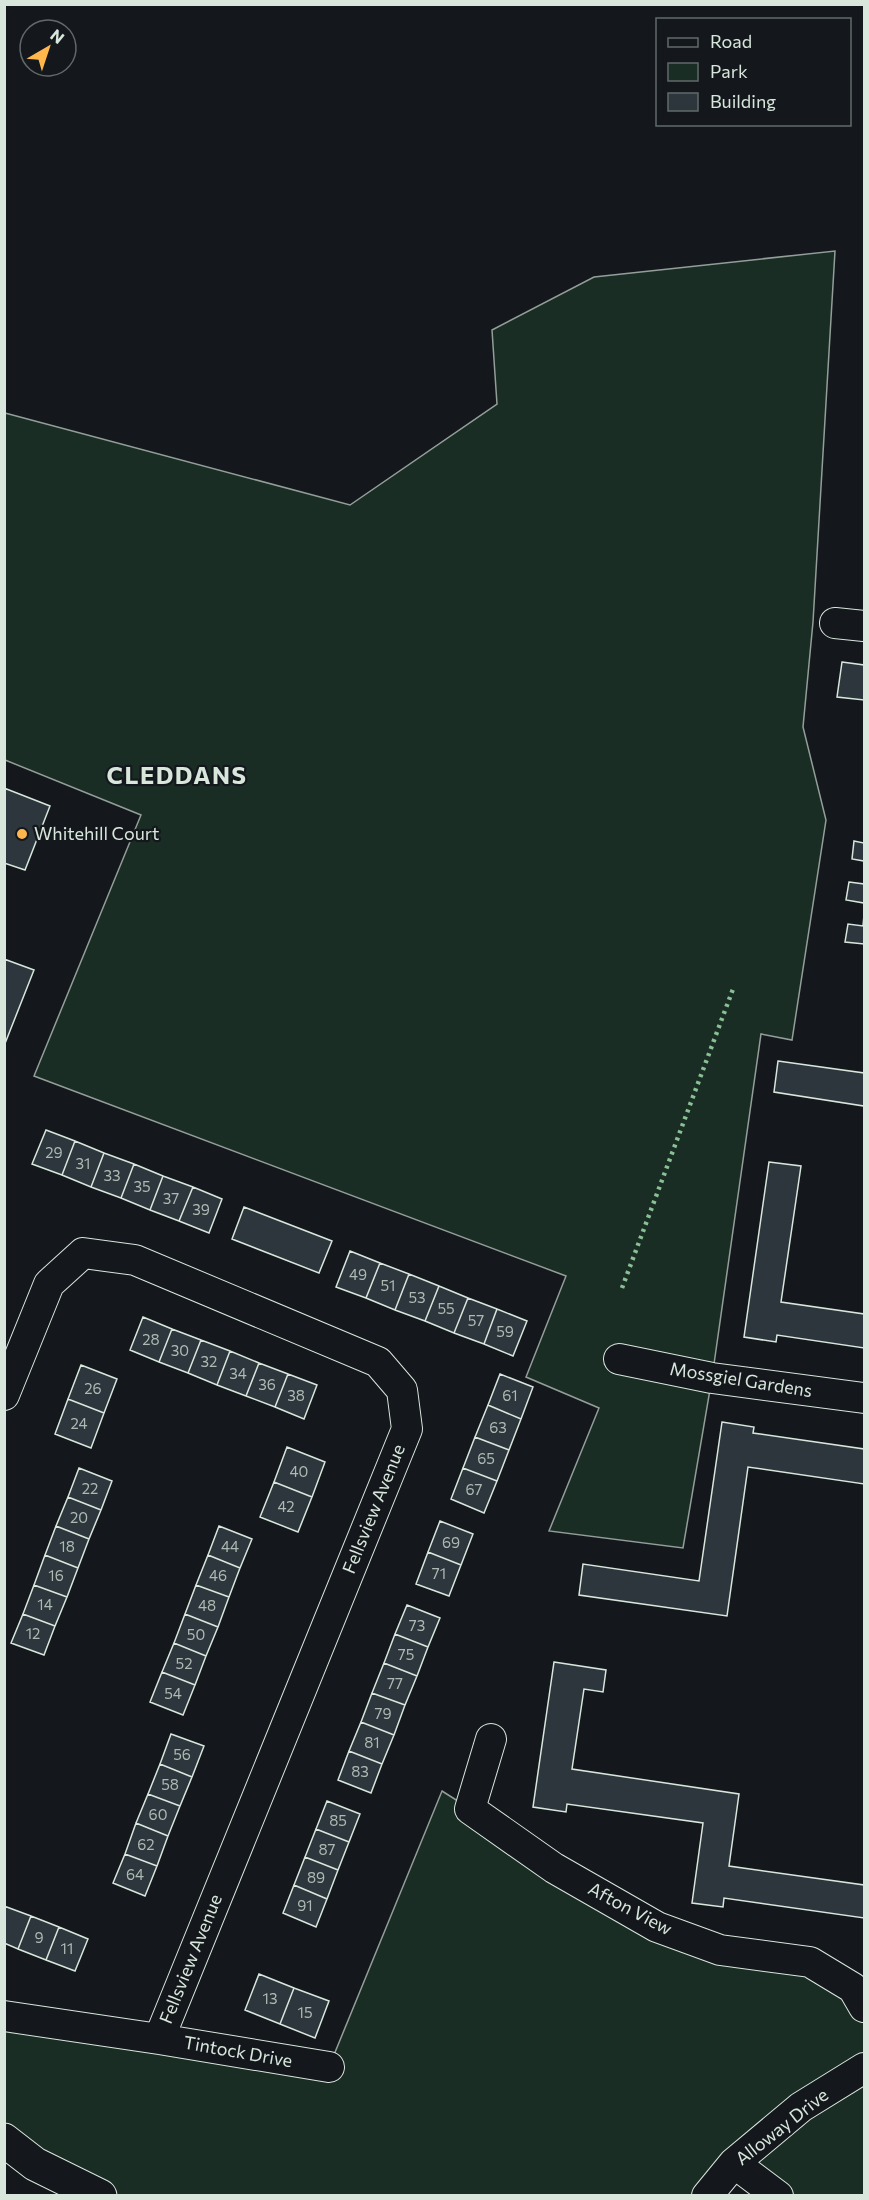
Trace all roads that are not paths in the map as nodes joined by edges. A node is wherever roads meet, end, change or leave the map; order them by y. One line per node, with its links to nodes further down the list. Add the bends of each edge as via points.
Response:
1 (835, 623): 2 (street)
2 (864, 626)
3 (619, 1359): 5 (street, Mossgiel Gardens, via 712,1378)
4 (4, 1395): 9 (street, Fellsview Avenue, via 49,1284 83,1253 135,1260 378,1362 402,1390 407,1429)
5 (864, 1398)
6 (491, 1738): 7 (street, Afton View, via 470,1809 554,1868 657,1927 720,1950 810,1962 853,1988)
7 (864, 2007)
8 (4, 2016): 9 (street, Tintock Drive)
9 (159, 2039): 10 (street, Tintock Drive)
10 (329, 2067)
11 (864, 2068): 13 (street, Alloway Drive, via 801,2107)
12 (4, 2140): 14 (street, via 35,2164)
13 (734, 2163): 15 (street, Alloway Drive); 16 (street)
14 (100, 2196)
15 (707, 2196)
16 (778, 2196)

